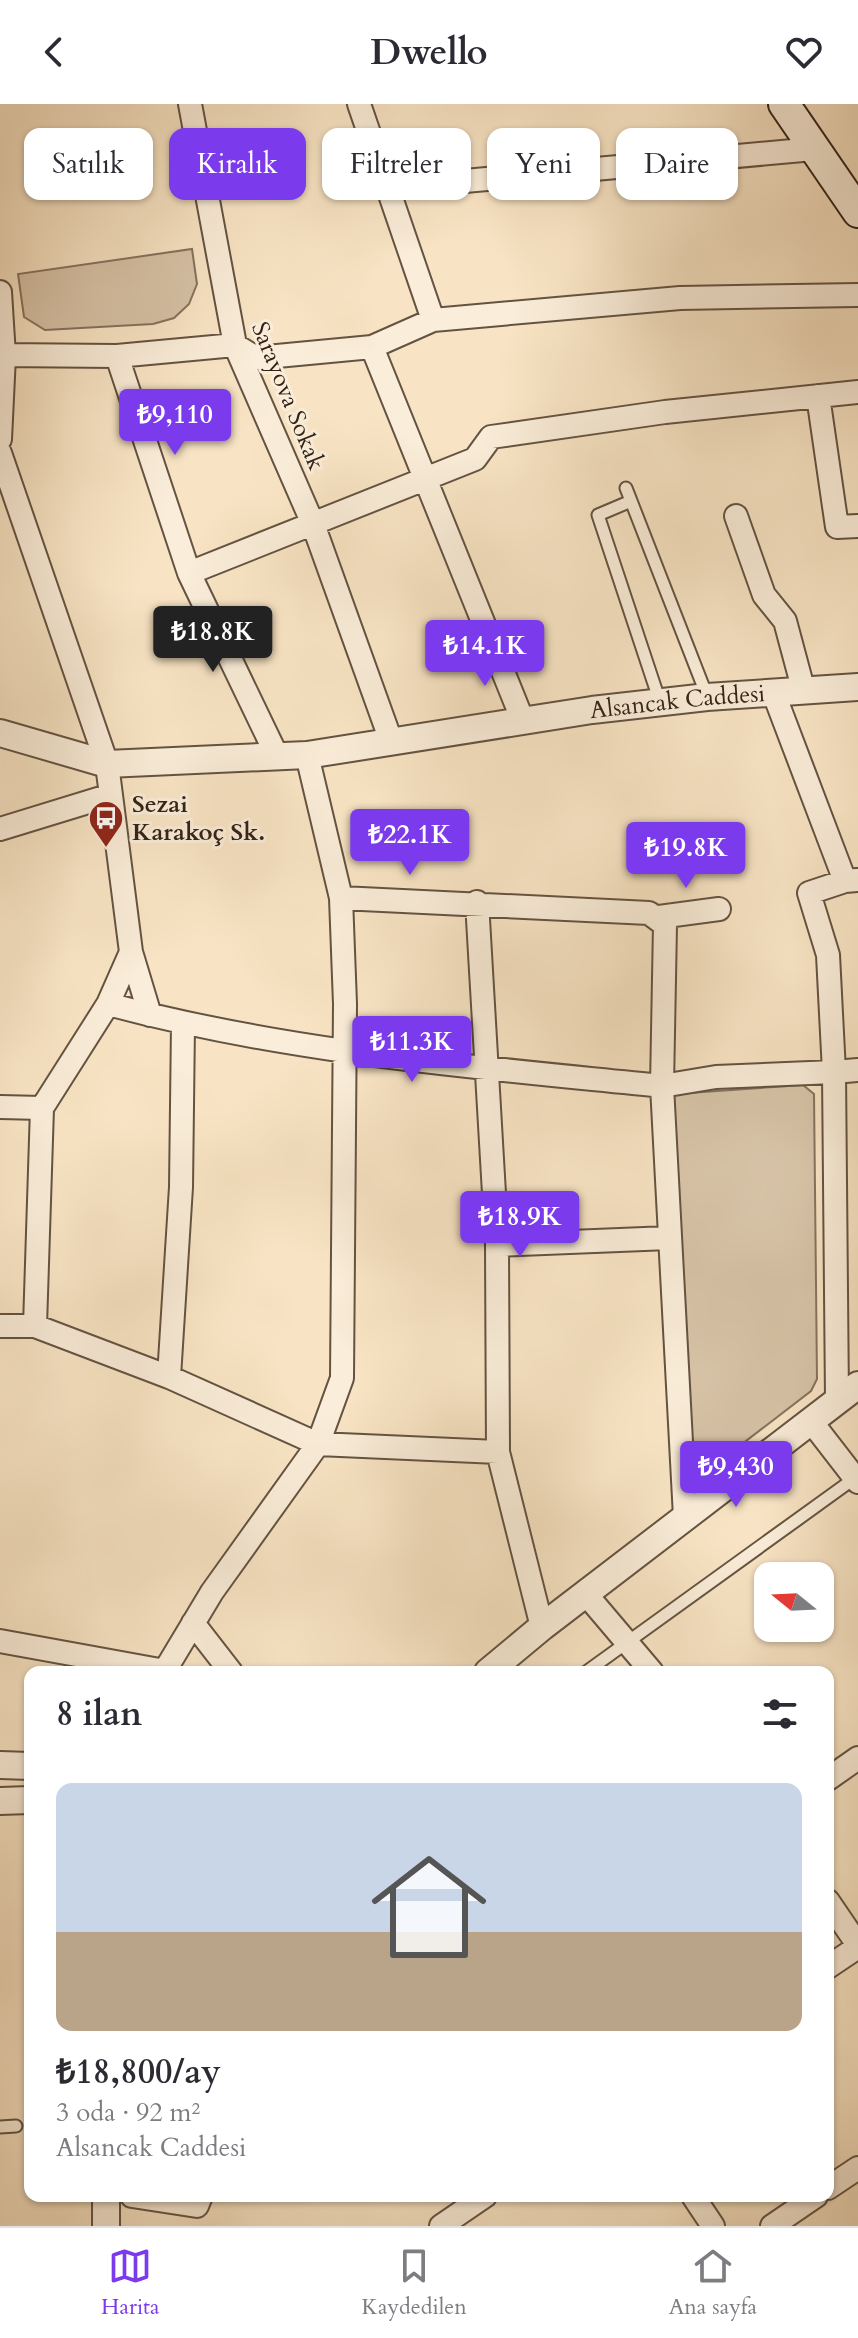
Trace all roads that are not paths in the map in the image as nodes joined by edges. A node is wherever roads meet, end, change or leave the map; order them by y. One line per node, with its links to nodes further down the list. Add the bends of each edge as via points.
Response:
1 (190, 104): 12 (street, Sarayova Sokak)
2 (359, 104): 4 (street)
3 (784, 104): 5 (main road)
4 (367, 128)
5 (814, 149): 6 (street); 8 (main road)
6 (471, 180)
7 (392, 200): 11 (street)
8 (858, 212)
9 (0, 292): 14 (street)
10 (858, 295): 11 (street, via 680,298)
11 (433, 320): 13 (street)
12 (235, 345): 13 (street, via 256,358); 15 (street); 24 (street, Sarayova Sokak)
13 (372, 347): 20 (street)
14 (2, 355): 15 (street); 18 (street)
15 (117, 356): 26 (street)
16 (858, 392): 17 (street)
17 (818, 396): 20 (street, via 491,437 475,459); 25 (street, via 837,527)
18 (0, 439)
19 (0, 453): 37 (street)
20 (426, 476): 24 (street); 32 (street)
21 (626, 488): 22 (lane)
22 (631, 501): 30 (lane); 31 (lane, via 598,515)
23 (736, 516): 28 (street, via 764,595 785,621)
24 (313, 524): 26 (street); 34 (street, Sarayova Sokak)
25 (858, 526)
26 (189, 573): 36 (street)
27 (858, 687): 28 (street, Alsancak Caddesi)
28 (804, 692): 29 (street, Alsancak Caddesi)
29 (774, 694): 30 (street, Alsancak Caddesi); 40 (street)
30 (707, 697): 31 (street, Alsancak Caddesi)
31 (660, 702): 32 (street, Alsancak Caddesi)
32 (523, 721): 34 (street, Alsancak Caddesi)
33 (0, 733): 37 (street, Alsancak Caddesi)
34 (391, 741): 35 (street, Alsancak Caddesi)
35 (307, 755): 36 (street, Alsancak Caddesi); 41 (street)
36 (277, 756): 37 (street, Alsancak Caddesi)
37 (107, 764): 38 (street)
38 (111, 795): 39 (street); 45 (street)
39 (0, 829)
40 (851, 881): 52 (street, via 809,893 828,955)
41 (341, 898): 42 (street); 49 (street)
42 (477, 902): 44 (street); 50 (street)
43 (719, 909): 44 (street)
44 (659, 917): 53 (street, via 665,925)
45 (131, 952): 46 (street); 47 (street)
46 (108, 1004): 47 (street); 55 (street)
47 (150, 1015): 48 (street)
48 (183, 1024): 49 (street); 60 (street, via 181,1187)
49 (342, 1053): 50 (street); 63 (street, via 342,1378)
50 (486, 1068): 53 (street); 57 (street)
51 (858, 1070): 52 (street)
52 (834, 1072): 53 (street, via 716,1077); 61 (street)
53 (662, 1086): 56 (street)
54 (0, 1107): 55 (street)
55 (42, 1108): 59 (street)
56 (669, 1238): 57 (street); 66 (street)
57 (497, 1245): 64 (street)
58 (0, 1326): 59 (street)
59 (35, 1326): 60 (street)
60 (169, 1377): 63 (street)
61 (847, 1392): 62 (street)
62 (810, 1420): 65 (street); 66 (street)
63 (318, 1444): 64 (street); 68 (street)
64 (498, 1452): 69 (street)
65 (856, 1480): 71 (lane)
66 (685, 1517): 67 (street)
67 (585, 1593): 69 (street); 71 (street)
68 (193, 1623): 73 (street); 74 (street)
69 (542, 1627): 75 (street)
70 (0, 1641): 72 (street)
71 (626, 1641): 76 (lane); 77 (street)
72 (133, 1666)
73 (168, 1666)
74 (226, 1666)
75 (495, 1666)
76 (594, 1666)
77 (647, 1666)
78 (858, 1758): 81 (street)
79 (0, 1765): 80 (street)
80 (24, 1766)
81 (834, 1775)
82 (24, 1800): 83 (street)
83 (0, 1801)
84 (834, 1910): 85 (street)
85 (858, 1946): 86 (street)
86 (834, 1963)
87 (16, 2126): 88 (lane)
88 (0, 2127)
89 (858, 2168): 90 (street)
90 (834, 2184)
91 (106, 2202): 97 (street)
92 (171, 2202): 93 (street)
93 (199, 2202)
94 (476, 2202): 98 (street)
95 (697, 2202): 99 (street)
96 (807, 2202): 100 (street)
97 (106, 2226)
98 (441, 2226)
99 (713, 2226)
100 (772, 2226)

